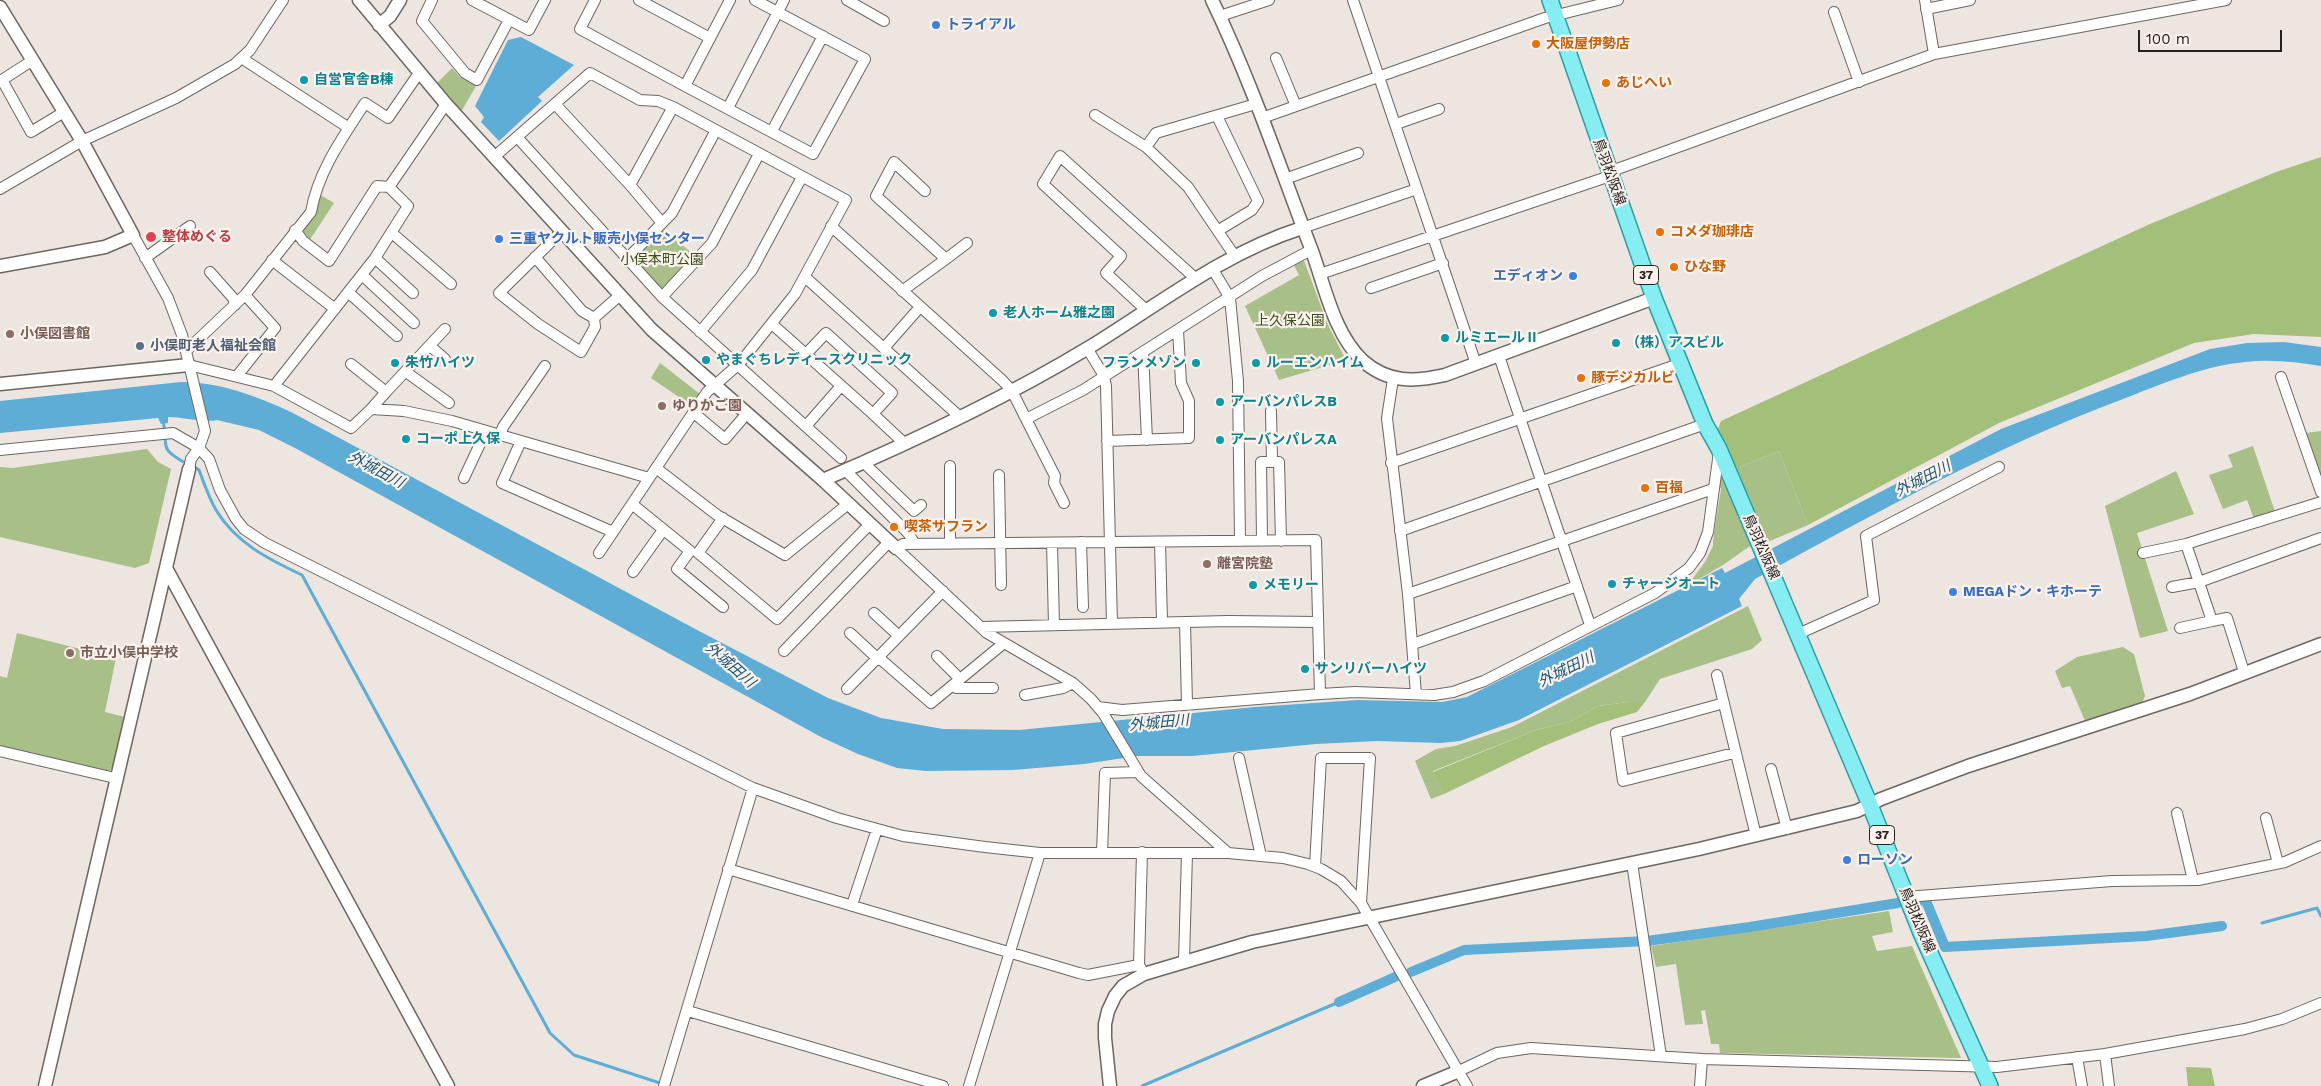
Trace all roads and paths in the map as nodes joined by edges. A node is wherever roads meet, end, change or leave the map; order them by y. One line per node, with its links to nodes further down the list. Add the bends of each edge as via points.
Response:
1 (283, 0): 32 (street)
2 (359, 0): 28 (street)
3 (400, 0): 28 (street, via 390,16)
4 (432, 0): 26 (street, via 422,21 465,73 477,80)
5 (472, 0): 26 (street)
6 (545, 0): 26 (street, via 529,30)
7 (595, 0): 38 (street, via 580,29)
8 (640, 0): 30 (street)
9 (730, 0): 30 (street)
10 (755, 0): 22 (street)
11 (784, 0): 22 (street)
12 (847, 0): 27 (street)
13 (1212, 0): 24 (street)
14 (1269, 0): 24 (street)
15 (1353, 0): 36 (street)
16 (1550, 0): 25 (main road, 鳥羽松阪線 / 37)
17 (1618, 0): 25 (street)
18 (1970, 0): 20 (street)
19 (2226, 0): 31 (street)
20 (1925, 4): 31 (street)
21 (0, 7): 34 (street)
22 (778, 12): 29 (street); 44 (street)
23 (1834, 12): 37 (street)
24 (1220, 16): 41 (street)
25 (1555, 17): 36 (street); 60 (main road, 鳥羽松阪線 / 37)
26 (509, 20)
27 (884, 21)
28 (379, 25): 35 (street)
29 (823, 36): 53 (street); 53 (street, via 865,59 813,154)
30 (710, 38): 38 (street)
31 (1934, 54): 37 (street)
32 (245, 57): 51 (street, via 246,61); 55 (street, via 176,98)
33 (1276, 58): 42 (street)
34 (33, 60): 46 (street); 46 (street, via 2,80 31,132)
35 (419, 73): 39 (street); 51 (street, via 388,118 366,103)
36 (1380, 77): 42 (street); 50 (street)
37 (1859, 82): 60 (street)
38 (685, 86): 44 (street)
39 (446, 104): 59 (street); 64 (street)
40 (555, 104): 43 (street, via 590,73 640,100 658,101); 54 (street); 63 (street)
41 (1256, 104): 48 (street); 49 (street)
42 (1296, 106): 49 (street)
43 (673, 107): 52 (street); 63 (street)
44 (728, 108): 53 (street)
45 (1439, 109): 50 (street)
46 (64, 112): 55 (street)
47 (1095, 115): 56 (street)
48 (1217, 116): 56 (street, via 1156,133); 73 (street, via 1258,201 1252,210)
49 (1262, 118): 62 (street)
50 (1396, 124): 66 (street)
51 (349, 128): 72 (street, via 332,153 311,212)
52 (716, 130): 58 (street); 68 (street, via 672,213)
53 (772, 131)
54 (518, 137): 59 (street); 84 (street)
55 (82, 141): 65 (street); 76 (street)
56 (1146, 147): 73 (street, via 1188,187)
57 (1358, 153): 62 (street)
58 (760, 154): 61 (street); 102 (street, via 712,243)
59 (494, 157): 74 (street)
60 (1609, 174): 77 (street); 104 (main road, 鳥羽松阪線 / 37)
61 (802, 176): 70 (street, via 846,200); 114 (street, via 752,270)
62 (1285, 179): 71 (street)
63 (630, 185): 68 (street)
64 (389, 187): 72 (street, via 377,186 329,261 303,241); 75 (street, via 408,206)
65 (0, 189)
66 (1418, 189): 71 (street); 77 (street)
67 (925, 191): 85 (street, via 894,162 876,196)
68 (662, 223): 84 (street)
69 (190, 226): 82 (street)
70 (831, 226): 93 (street); 97 (street)
71 (1302, 228): 79 (street); 80 (street)
72 (296, 230): 86 (street)
73 (1219, 230): 80 (street)
74 (561, 232): 81 (street); 101 (street)
75 (392, 233): 83 (street); 95 (street)
76 (133, 235): 82 (street); 88 (street, via 105,247)
77 (1433, 236): 87 (street); 91 (street)
78 (967, 244): 85 (street)
79 (1311, 250): 91 (street); 103 (street, via 1262,276)
80 (1234, 255): 89 (street)
81 (535, 257): 109 (street, via 582,312); 109 (street, via 499,293 580,352 595,327)
82 (145, 258): 119 (street, via 177,317)
83 (375, 258): 92 (street); 99 (street)
84 (626, 259): 102 (street)
85 (946, 259): 97 (street)
86 (272, 260): 100 (street); 107 (street)
87 (1443, 263): 96 (street); 127 (street)
88 (0, 266)
89 (1212, 268): 94 (street); 103 (street)
90 (210, 272): 105 (street, via 233,298)
91 (1320, 274): 134 (street, via 1335,315 1356,353)
92 (362, 275): 98 (street); 110 (street)
93 (805, 277): 111 (street); 117 (street)
94 (1195, 278): 108 (street); 108 (street, via 1060,156 1043,184 1121,256 1106,273)
95 (452, 284)
96 (1371, 288)
97 (902, 290): 106 (street)
98 (348, 292): 107 (street); 115 (street)
99 (412, 293)
100 (245, 295): 105 (street); 131 (street, via 275,328)
101 (619, 296): 109 (street); 136 (street)
102 (662, 297): 114 (street)
103 (1230, 298): 113 (street); 189 (street, via 1238,382)
104 (1654, 298): 122 (street); 124 (main road, 鳥羽松阪線 / 37)
105 (235, 305): 119 (street)
106 (920, 307): 117 (street); 139 (street)
107 (335, 308): 137 (street)
108 (1146, 310): 118 (street)
109 (594, 318)
110 (414, 324)
111 (772, 324): 121 (street); 126 (street)
112 (445, 329): 116 (street)
113 (1178, 330): 120 (street); 154 (street, via 1181,383 1188,401 1190,438)
114 (700, 332): 126 (street)
115 (397, 336)
116 (430, 346): 123 (street); 130 (street)
117 (884, 348): 146 (street)
118 (1087, 348): 132 (street); 139 (street)
119 (186, 351): 129 (street)
120 (1143, 352): 132 (street); 154 (street)
121 (806, 354): 138 (street); 145 (street, via 826,333 892,393)
122 (1499, 356): 127 (street); 148 (street)
123 (445, 359)
124 (1682, 363): 148 (street); 150 (main road, 鳥羽松阪線 / 37)
125 (351, 364): 140 (street)
126 (739, 364): 136 (street); 151 (street)
127 (1476, 364): 134 (street, via 1428,379)
128 (545, 366): 153 (street)
129 (190, 368): 131 (street); 135 (street); 158 (street, via 205,431)
130 (406, 372): 140 (street); 141 (street)
131 (237, 376): 137 (street)
132 (1104, 376): 149 (street, via 1084,390); 156 (street)
133 (2281, 377): 176 (street)
134 (1393, 379): 164 (street, via 1387,418)
135 (0, 384)
136 (713, 385): 144 (street); 173 (street)
137 (274, 386): 142 (street, via 352,428)
138 (841, 386): 145 (street); 151 (street)
139 (1012, 391): 146 (street); 149 (street)
140 (386, 392): 142 (street)
141 (450, 403)
142 (372, 409): 152 (street, via 426,415)
143 (1271, 411): 162 (street)
144 (694, 414): 147 (street, via 725,439); 168 (street)
145 (873, 414): 157 (street)
146 (960, 417): 157 (street)
147 (742, 418)
148 (1520, 418): 164 (street); 174 (street)
149 (1026, 419): 178 (street, via 1055,476 1054,482)
150 (1705, 424): 159 (main road, 鳥羽松阪線 / 37); 174 (street)
151 (806, 426): 161 (street)
152 (486, 431): 153 (street); 171 (street)
153 (500, 435): 155 (street)
154 (1148, 440): 156 (street)
155 (520, 441): 172 (street); 186 (street, via 502,483)
156 (1107, 441): 193 (street)
157 (905, 444): 163 (street)
158 (199, 448): 160 (street, via 173,434 163,434); 165 (street); 250 (street, via 209,459 220,490 236,519 244,529 265,543)
159 (1719, 449): 175 (street); 224 (main road, 鳥羽松阪線 / 37)
160 (0, 450)
161 (841, 458)
162 (1272, 461): 188 (street, via 1279,462); 190 (street, via 1260,462)
163 (864, 463): 169 (street); 181 (street, via 914,511)
164 (1391, 463): 185 (street)
165 (190, 465): 203 (street)
166 (950, 466): 198 (street)
167 (1999, 467): 224 (street, via 1866,536 1874,600)
168 (656, 468): 172 (street); 182 (street)
169 (846, 471): 173 (street); 197 (street)
170 (999, 476): 195 (street)
171 (464, 478)
172 (650, 478): 179 (street)
173 (824, 480): 180 (street)
174 (1542, 481): 185 (street); 191 (street)
175 (1714, 489): 191 (street); 220 (street, via 1708,532 1700,553 1689,568 1660,590)
176 (2321, 492)
177 (2321, 502): 199 (street)
178 (1064, 503)
179 (632, 504): 184 (street); 186 (street)
180 (848, 504): 182 (street, via 785,555); 183 (street)
181 (921, 505)
182 (722, 518): 183 (street, via 698,553 777,619)
183 (870, 524): 200 (street)
184 (663, 530): 204 (street); 211 (street, via 690,552 678,569)
185 (1400, 531): 210 (street)
186 (613, 532): 201 (street)
187 (2321, 538): 205 (street)
188 (1281, 540): 190 (street); 217 (street, via 1316,540)
189 (1240, 541): 190 (street); 194 (street)
190 (1262, 541)
191 (1562, 541): 207 (street); 210 (street)
192 (1081, 542): 193 (street); 196 (street); 212 (street)
193 (1110, 542): 194 (street); 218 (street)
194 (1160, 542): 215 (street)
195 (1000, 543): 196 (street); 198 (street); 206 (street)
196 (1052, 543): 219 (street)
197 (915, 544): 198 (street); 200 (street)
198 (950, 544)
199 (2186, 544): 202 (street); 205 (street)
200 (893, 545): 209 (street); 229 (street)
201 (599, 553)
202 (2144, 553)
203 (166, 568): 249 (street); 286 (street)
204 (633, 572)
205 (2199, 582): 208 (street); 214 (street)
206 (1001, 585)
207 (1577, 586): 220 (street); 227 (street)
208 (2172, 587)
209 (943, 591): 221 (street); 225 (street)
210 (1408, 594): 227 (street)
211 (723, 607)
212 (1083, 607)
213 (874, 612): 225 (street)
214 (2212, 621): 222 (street); 232 (street, via 2227,618)
215 (1162, 622): 216 (street); 218 (street)
216 (1185, 622): 217 (street); 242 (street)
217 (1318, 622): 238 (street)
218 (1112, 624): 219 (street)
219 (1054, 625): 221 (street)
220 (1590, 626): 239 (street, via 1467,688 1434,695)
221 (981, 627): 226 (street)
222 (2180, 628)
223 (850, 633): 231 (street)
224 (1798, 634): 251 (main road, 鳥羽松阪線 / 37)
225 (898, 636): 231 (street)
226 (1004, 643): 234 (street); 235 (street)
227 (1413, 644): 239 (street)
228 (2321, 644): 232 (street)
229 (784, 651)
230 (937, 656): 234 (street)
231 (878, 657): 234 (street, via 931,703); 237 (street)
232 (2244, 672): 251 (street, via 2190,694 1968,766)
233 (1717, 675): 241 (street)
234 (956, 682): 236 (street, via 956,688)
235 (1073, 683): 240 (street); 243 (street)
236 (993, 688)
237 (847, 689)
238 (1320, 694): 239 (street); 242 (street)
239 (1416, 694)
240 (1025, 695)
241 (1724, 703): 245 (street); 245 (street, via 1616,733 1623,781)
242 (1187, 704): 243 (street)
243 (1100, 710): 248 (street)
244 (0, 751): 249 (street)
245 (1734, 753): 256 (street)
246 (1239, 758): 263 (street)
247 (1771, 769): 255 (street)
248 (1136, 770): 260 (street, via 1105,773); 262 (street)
249 (115, 778): 285 (street)
250 (753, 788): 254 (street); 267 (street)
251 (1870, 805): 255 (street, via 1857,812); 269 (main road, 鳥羽松阪線 / 37)
252 (2177, 813): 268 (street)
253 (2266, 818): 265 (street)
254 (877, 829): 259 (street, via 912,837); 271 (street)
255 (1787, 829): 256 (street)
256 (1756, 836): 264 (street)
257 (2321, 846): 265 (street)
258 (1142, 852): 260 (street); 261 (street); 275 (street)
259 (1040, 853): 260 (street); 273 (street)
260 (1102, 853)
261 (1187, 853): 262 (street); 274 (street)
262 (1228, 853): 263 (street)
263 (1261, 856): 266 (street)
264 (1632, 863): 272 (street); 279 (street)
265 (2278, 863): 268 (street)
266 (1315, 866): 270 (street, via 1341,881); 270 (street, via 1321,758 1370,758)
267 (728, 869): 271 (street); 277 (street)
268 (2193, 880): 269 (street, via 2112,881)
269 (1906, 897): 282 (main road, 鳥羽松阪線 / 37)
270 (1361, 904): 272 (street)
271 (852, 905): 273 (street)
272 (1369, 917): 274 (street, via 1252,942); 283 (street)
273 (1011, 953): 275 (street, via 1088,975); 288 (street)
274 (1184, 961): 275 (street)
275 (1141, 969): 289 (street, via 1115,996 1108,1011 1105,1038)
276 (2321, 1003): 278 (street, via 2245,1030)
277 (688, 1011): 284 (street); 287 (street)
278 (2104, 1054): 280 (street); 295 (street)
279 (1660, 1056): 281 (street); 283 (street, via 1516,1048)
280 (2077, 1057): 282 (street); 294 (street)
281 (1702, 1059): 282 (street); 292 (street)
282 (1983, 1068): 293 (main road, 鳥羽松阪線 / 37)
283 (1459, 1071): 290 (street); 291 (street)
284 (665, 1083)
285 (45, 1086)
286 (448, 1086)
287 (943, 1086)
288 (969, 1086)
289 (1110, 1086)
290 (1423, 1086)
291 (1467, 1086)
292 (1700, 1086)
293 (1990, 1086)
294 (2082, 1086)
295 (2109, 1086)

